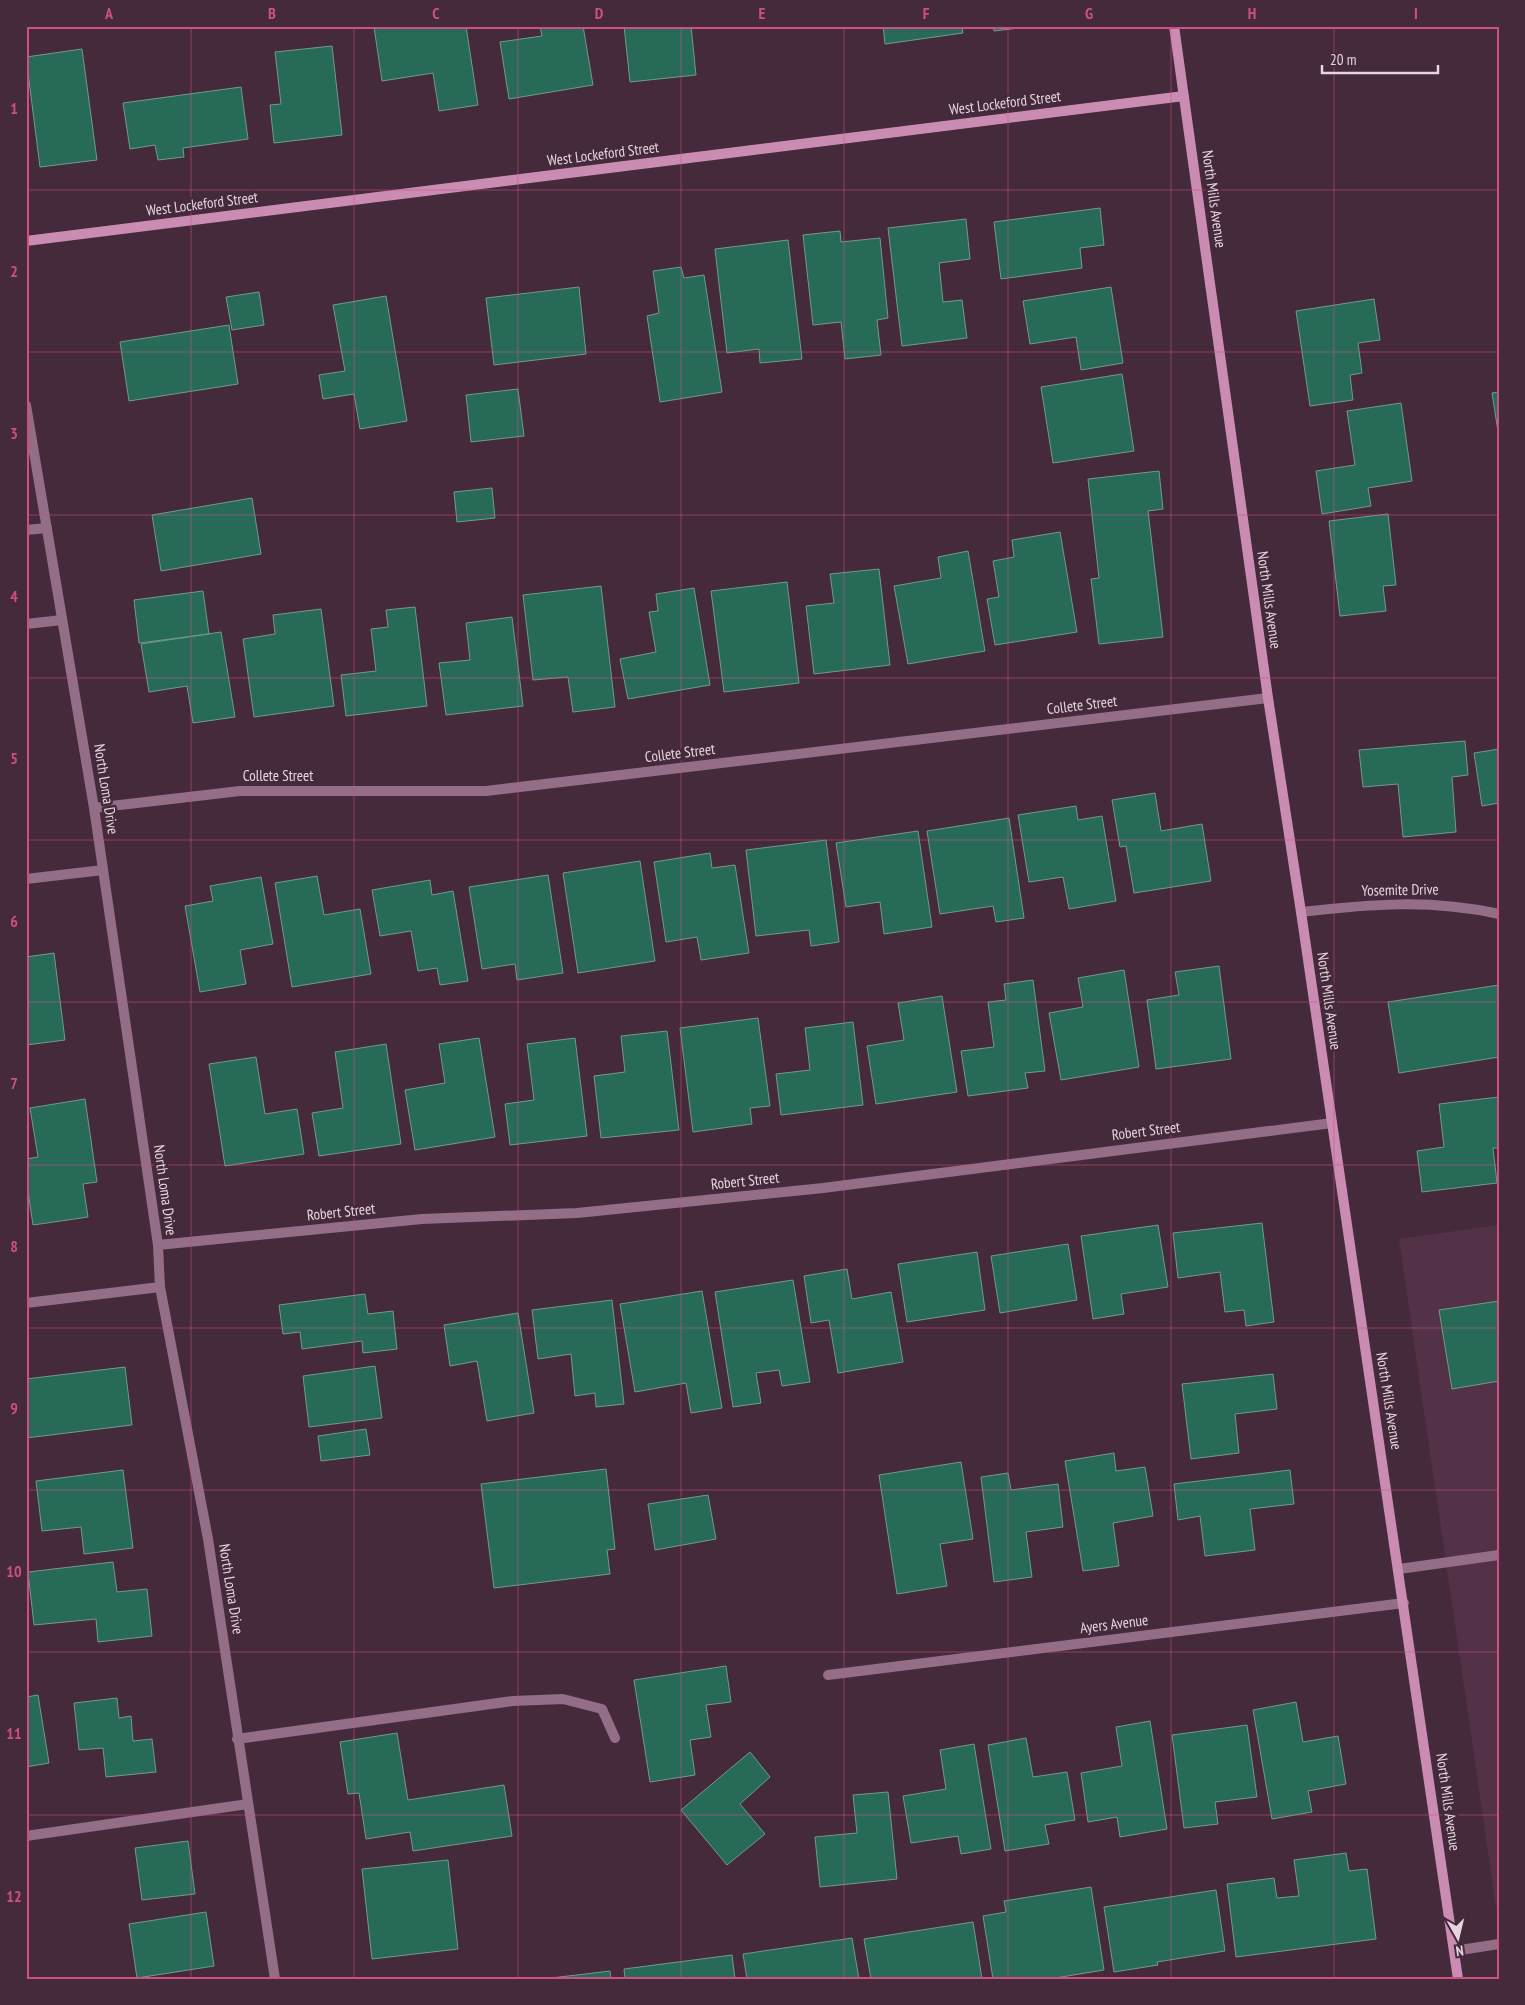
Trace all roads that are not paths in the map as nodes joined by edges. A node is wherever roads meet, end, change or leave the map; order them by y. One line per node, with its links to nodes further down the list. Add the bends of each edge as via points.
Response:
1 (1174, 26): 2 (street, North Mills Avenue)
2 (1184, 96): 3 (street, West Lockeford Street); 9 (street, North Mills Avenue)
3 (26, 241)
4 (26, 406): 5 (street, North Loma Drive)
5 (47, 528): 6 (street); 7 (street, North Loma Drive)
6 (26, 530)
7 (62, 620): 8 (street); 10 (street, North Loma Drive)
8 (26, 624)
9 (1268, 698): 10 (street, Collete Street, via 486,791 240,790); 13 (street, North Mills Avenue)
10 (94, 808): 11 (street, North Loma Drive)
11 (103, 870): 12 (street); 16 (street, North Loma Drive)
12 (26, 878)
13 (1301, 912): 14 (street, Yosemite Drive, via 1411,903 1449,904); 15 (street, North Mills Avenue)
14 (1499, 914)
15 (1332, 1123): 16 (street, Robert Street, via 823,1188 576,1213 422,1218); 20 (street, North Mills Avenue)
16 (158, 1245): 17 (street, North Loma Drive)
17 (160, 1287): 18 (street); 23 (street, North Loma Drive, via 208,1539)
18 (26, 1303)
19 (1499, 1555): 20 (street)
20 (1399, 1570): 21 (street, North Mills Avenue)
21 (1404, 1603): 22 (street, Ayers Avenue); 28 (street, North Mills Avenue)
22 (828, 1675)
23 (238, 1738): 24 (street, via 514,1701 563,1699 602,1710); 25 (street, North Loma Drive)
24 (615, 1738)
25 (248, 1804): 26 (street); 29 (street, North Loma Drive)
26 (26, 1836)
27 (1499, 1944): 28 (street)
28 (1454, 1950): 30 (street, North Mills Avenue)
29 (275, 1979)
30 (1458, 1979)

